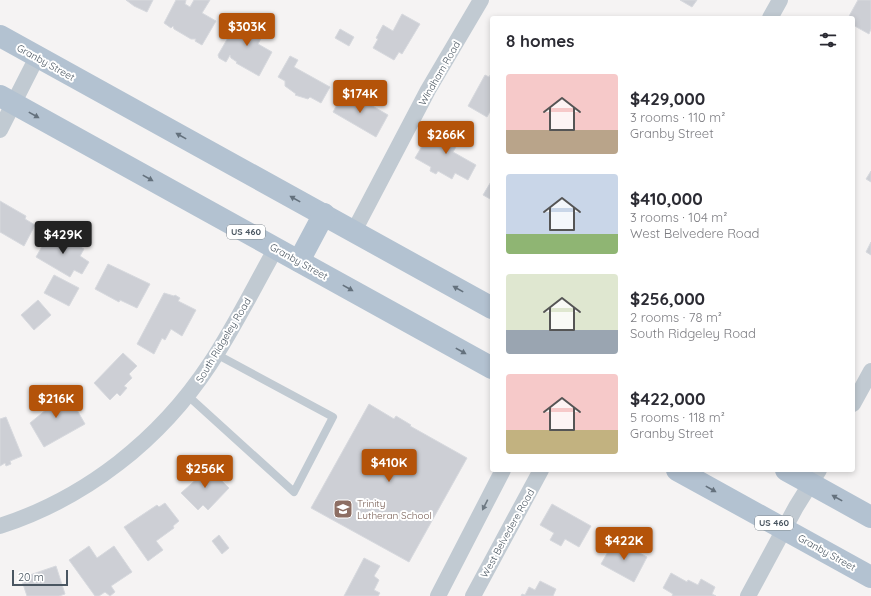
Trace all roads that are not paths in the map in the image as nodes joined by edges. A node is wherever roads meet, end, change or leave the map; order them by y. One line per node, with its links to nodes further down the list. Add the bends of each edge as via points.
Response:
1 (481, 0): 9 (street, Windham Road, via 428,90)
2 (780, 0): 3 (street)
3 (771, 16)
4 (0, 36): 5 (main road, Granby Street)
5 (37, 57): 6 (street); 8 (main road, Granby Street, one-way to 5)
6 (6, 100): 7 (street); 10 (main road, Granby Street / US 460, one-way to 10)
7 (0, 130)
8 (324, 214): 9 (main road, Granby Street); 11 (main road)
9 (354, 231): 12 (main road, Granby Street, one-way to 9)
10 (276, 248): 11 (main road, Granby Street / US 460); 13 (street, South Ridgeley Road)
11 (299, 261): 14 (main road, Granby Street / US 460, one-way to 14)
12 (490, 307)
13 (216, 354): 16 (street, South Ridgeley Road); 16 (lane, via 333,417 294,492)
14 (490, 367)
15 (871, 371): 17 (street)
16 (187, 395): 24 (street, South Ridgeley Road, via 156,431 100,477 54,504)
17 (855, 400)
18 (501, 472): 27 (street, one-way to 27)
19 (540, 472): 28 (street, West Belvedere Road)
20 (681, 472): 25 (main road, Granby Street / US 460, one-way to 25)
21 (795, 472): 22 (main road)
22 (816, 477): 23 (main road, one-way to 22); 25 (street)
23 (871, 517)
24 (0, 526)
25 (784, 529): 26 (main road, Granby Street / US 460); 29 (street)
26 (871, 577)
27 (438, 596)
28 (473, 596)
29 (748, 596)

